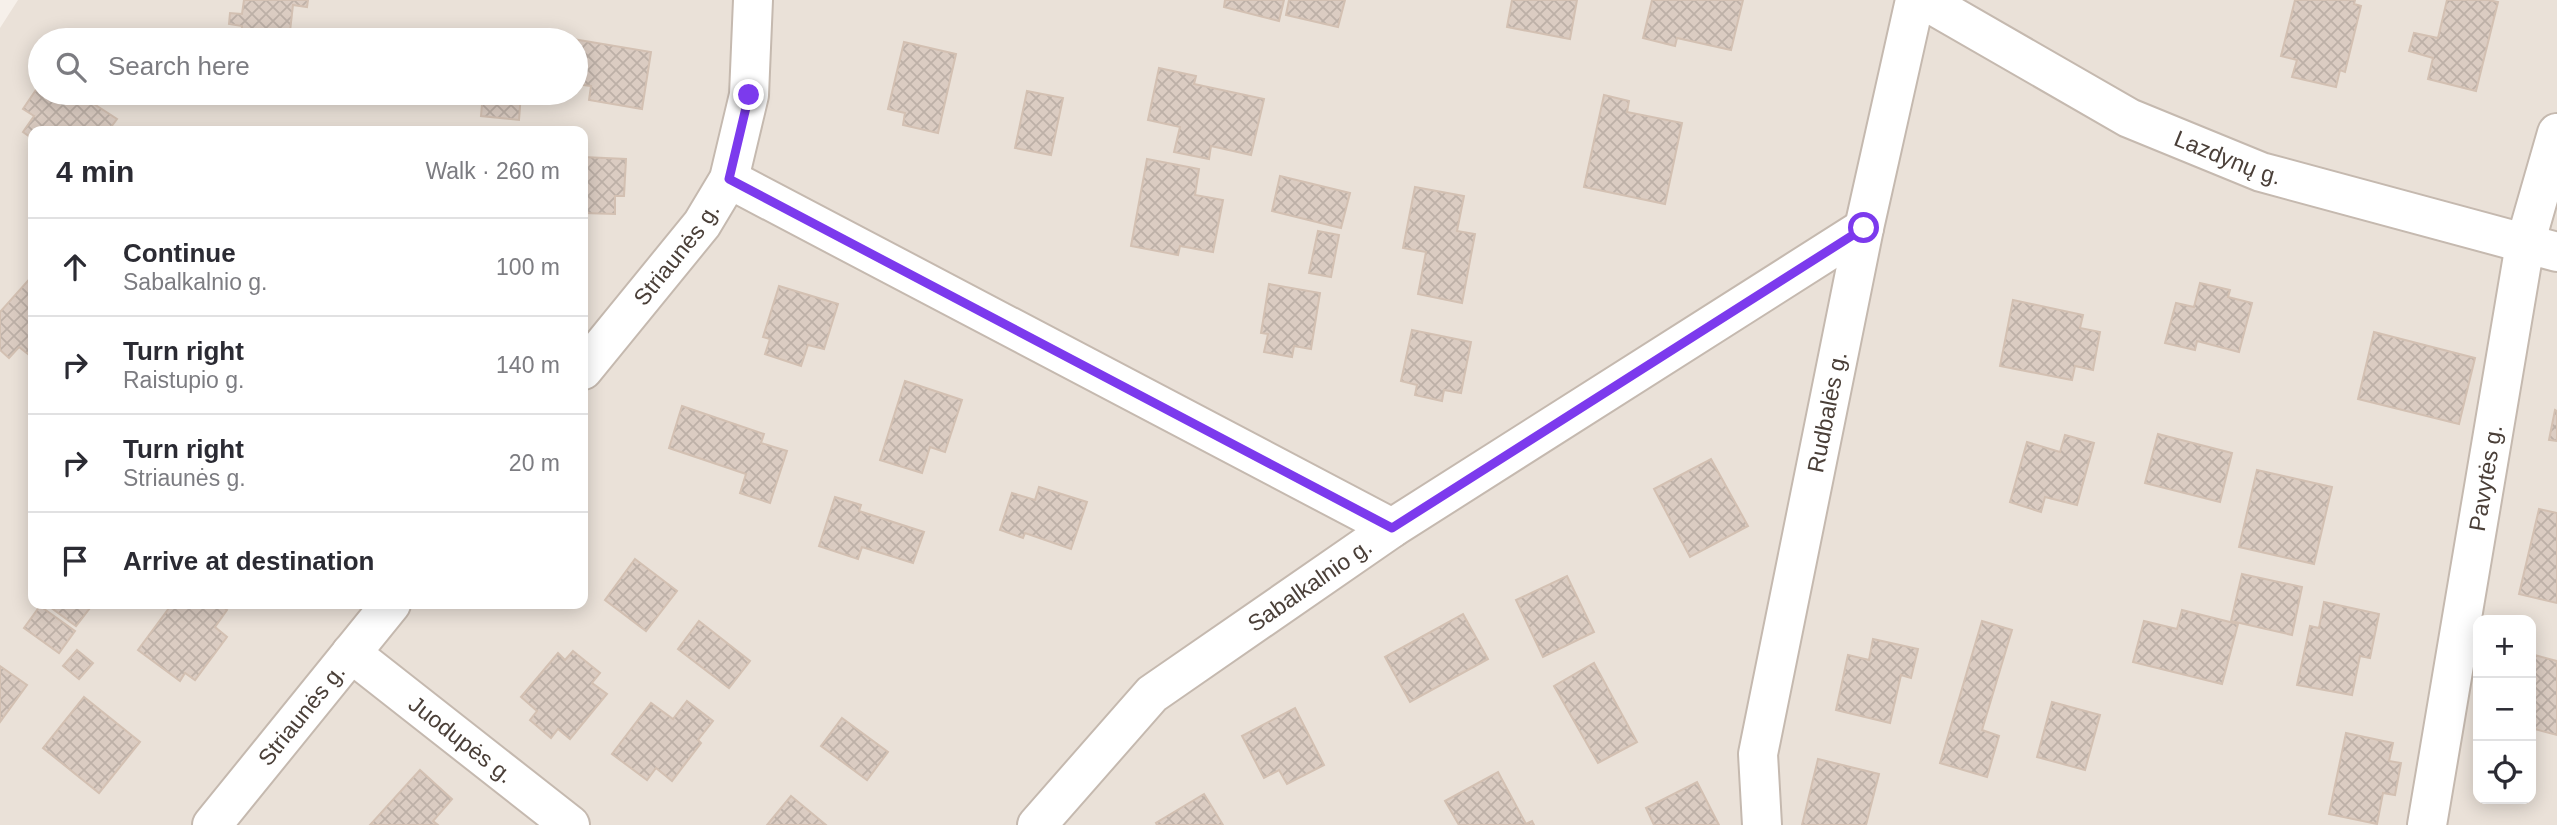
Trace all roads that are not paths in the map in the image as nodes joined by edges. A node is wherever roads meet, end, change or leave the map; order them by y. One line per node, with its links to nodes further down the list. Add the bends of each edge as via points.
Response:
1 (753, 0): 5 (street, Striaunės g., via 749,95)
2 (1915, 0): 6 (street, Rudbalės g.)
3 (1924, 0): 7 (street, Lazdynų g., via 2129,118 2249,167)
4 (2557, 133): 7 (street, Pavytės g.)
5 (729, 179): 8 (street, Striaunės g., via 702,224); 9 (street)
6 (1864, 228): 9 (street, Sabalkalnio g.); 15 (street, Rudbalės g., via 1758,754)
7 (2541, 248): 16 (street, Pavytės g.)
8 (588, 364)
9 (1392, 528): 14 (street, Sabalkalnio g., via 1152,694)
10 (387, 609): 11 (street, Striaunės g.)
11 (351, 653): 12 (street, Striaunės g.); 13 (street, Juodupės g.)
12 (212, 825)
13 (570, 825)
14 (1037, 825)
15 (1762, 825)
16 (2427, 825)

